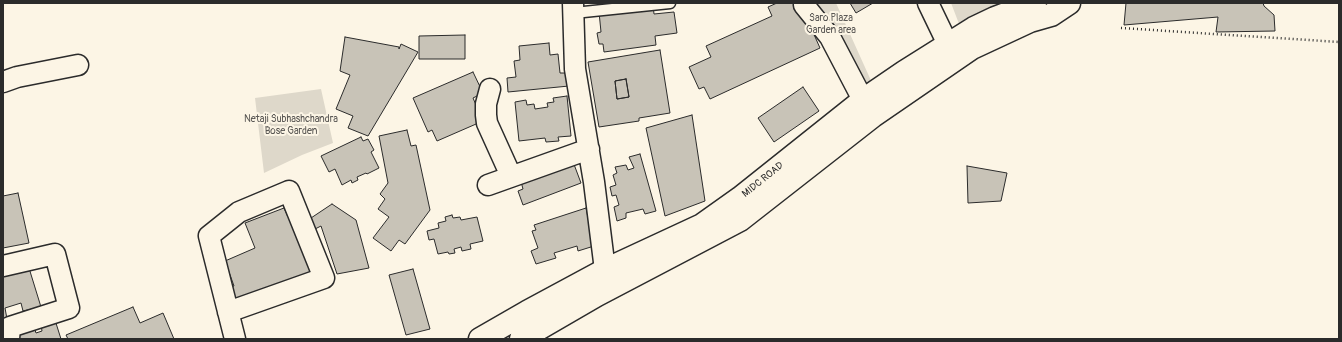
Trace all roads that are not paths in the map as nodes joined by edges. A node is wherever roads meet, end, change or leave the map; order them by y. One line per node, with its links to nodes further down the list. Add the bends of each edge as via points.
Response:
1 (670, 3): 6 (lane)
2 (928, 3): 7 (street)
3 (1035, 3): 7 (street, MIDC ROAD, via 995,18)
4 (1069, 3): 7 (street, via 1051,15 1023,24 972,48)
5 (804, 4): 11 (street, via 830,37)
6 (574, 8): 12 (street)
7 (952, 51): 11 (street, MIDC ROAD)
8 (78, 64): 9 (street, via 17,76)
9 (3, 82)
10 (490, 89): 13 (street, via 486,104 487,123)
11 (868, 108): 17 (street, MIDC ROAD, via 736,212 702,225 667,250)
12 (580, 152): 13 (street); 14 (street); 17 (street, via 594,182)
13 (511, 176): 15 (street)
14 (580, 177)
15 (488, 185)
16 (3, 266): 20 (street, via 55,254 68,308 10,327)
17 (609, 279): 19 (street, MIDC ROAD)
18 (228, 312): 18 (street, via 209,236 239,212 289,191 324,278); 21 (street)
19 (528, 327): 22 (street, MIDC ROAD)
20 (9, 339)
21 (235, 339)
22 (480, 339)

